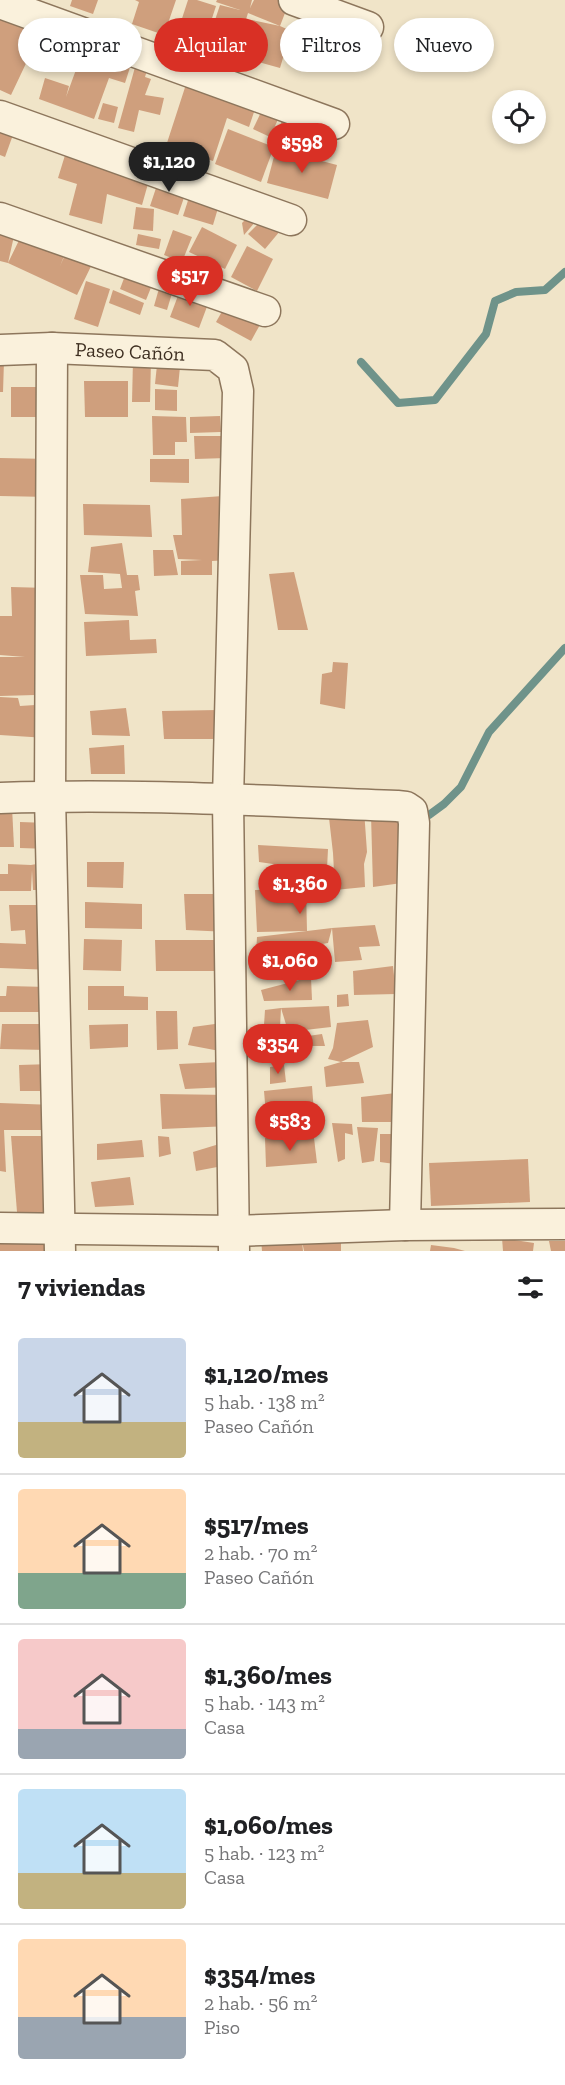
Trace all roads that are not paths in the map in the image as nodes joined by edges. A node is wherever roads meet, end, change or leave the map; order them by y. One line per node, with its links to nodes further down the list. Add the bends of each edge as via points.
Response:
1 (294, 0): 3 (street)
2 (0, 3): 5 (street)
3 (343, 18)
4 (0, 116): 7 (street)
5 (334, 124)
6 (0, 218): 8 (street)
7 (291, 220)
8 (265, 311)
9 (52, 348): 10 (street, Paseo Cañón); 11 (street); 13 (street, Paseo Cañón, via 215,355 233,369 238,391)
10 (0, 350)
11 (50, 796): 12 (street); 13 (street); 17 (street)
12 (0, 798)
13 (228, 800): 15 (street, via 397,806 412,811); 18 (street)
14 (565, 1224): 15 (street)
15 (405, 1225): 18 (street)
16 (0, 1228): 17 (street)
17 (60, 1240): 18 (street)
18 (234, 1241)

